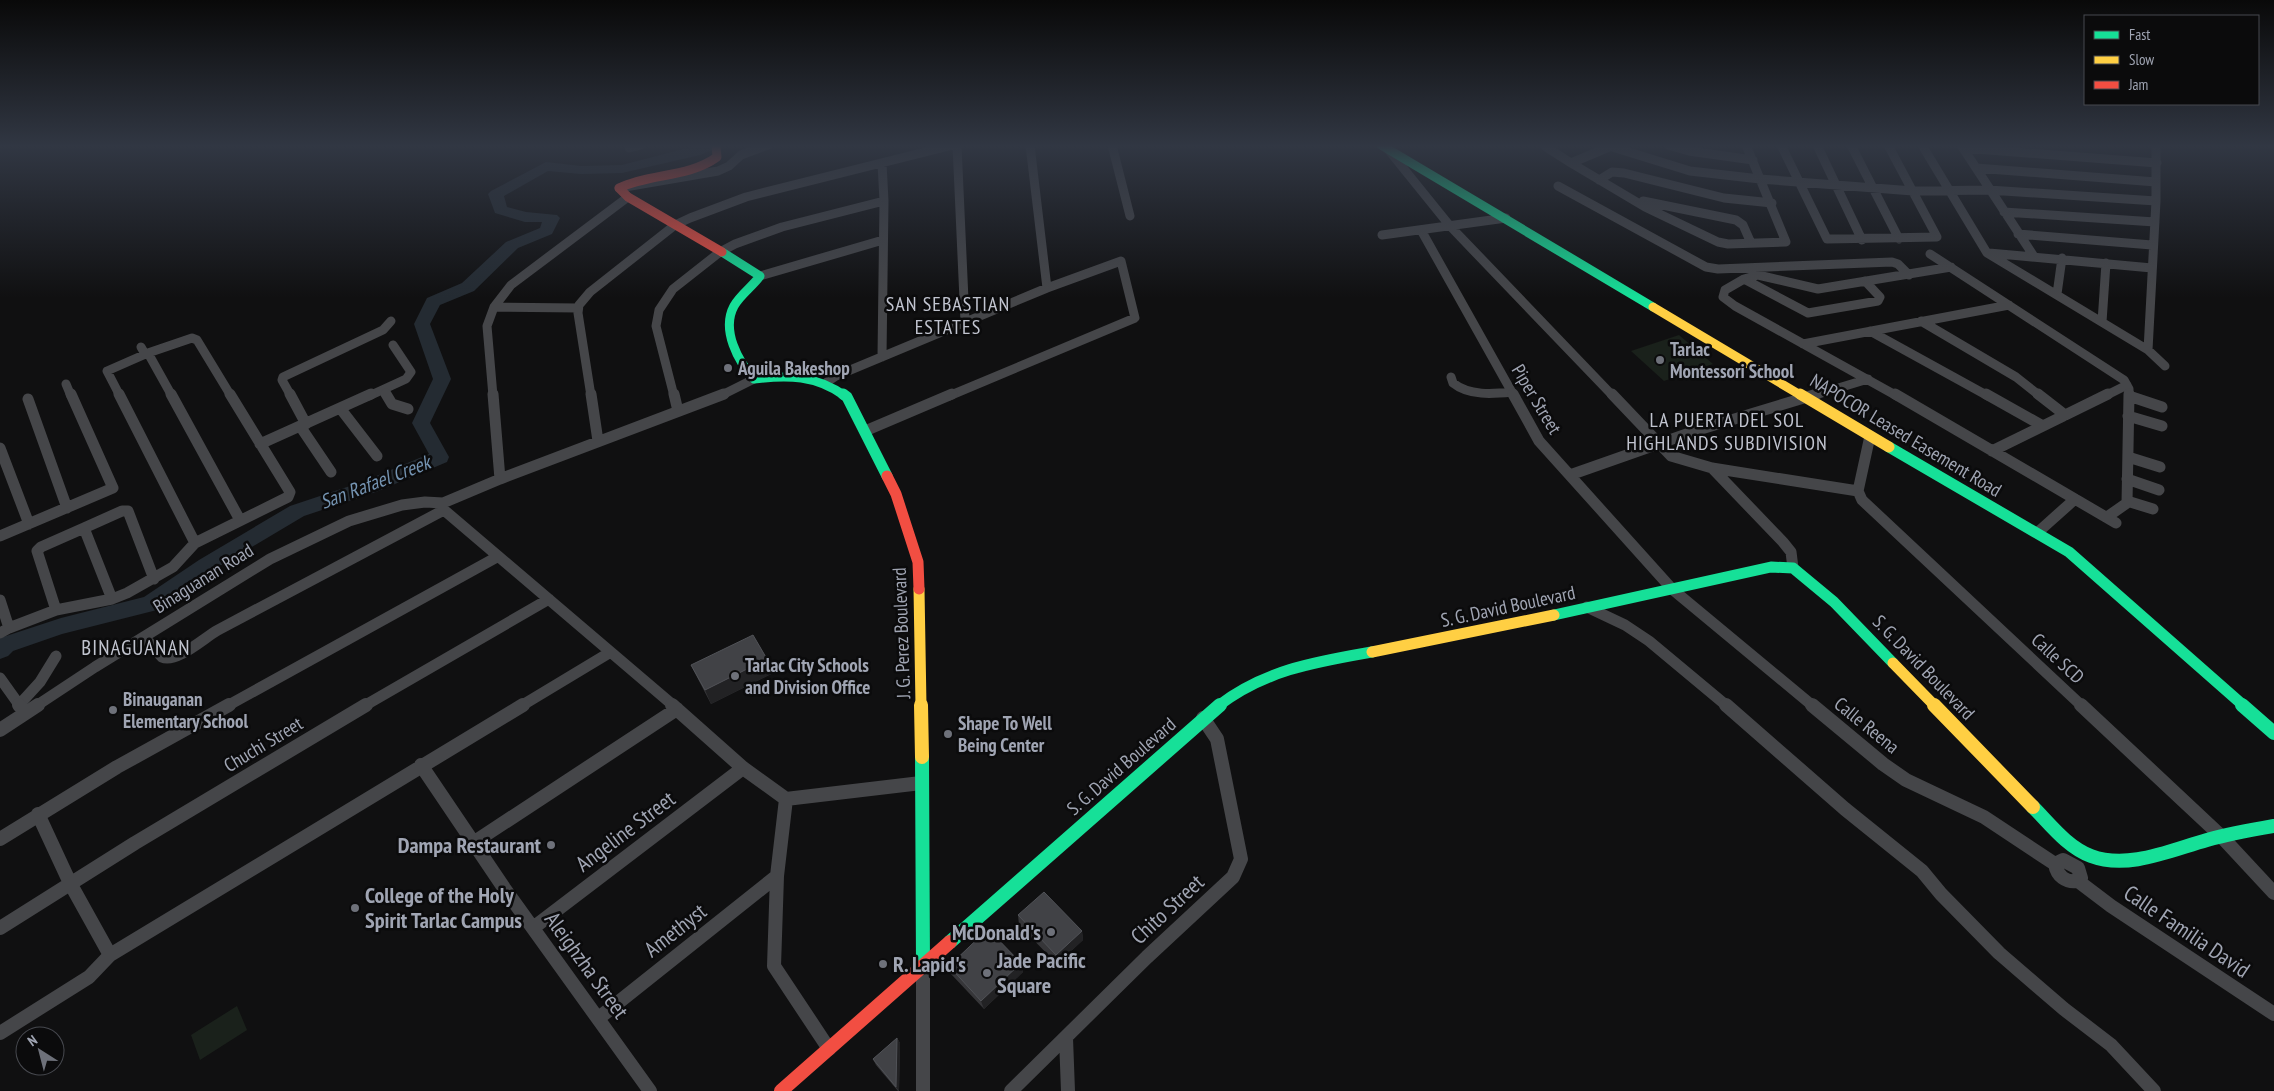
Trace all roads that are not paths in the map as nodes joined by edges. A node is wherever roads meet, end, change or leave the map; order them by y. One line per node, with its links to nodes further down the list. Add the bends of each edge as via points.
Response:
1 (626, 196): 21 (street)
2 (750, 196): 30 (street)
3 (884, 196): 23 (street)
4 (959, 196): 61 (street)
5 (1036, 196): 54 (street)
6 (1125, 196): 27 (street)
7 (1425, 196): 31 (street)
8 (1468, 196): 28 (street, NAPOCOR Leased Easement Road)
9 (1576, 196): 46 (street, via 1706,267)
10 (1626, 196): 22 (street)
11 (1716, 196): 25 (street)
12 (1768, 196): 25 (street)
13 (1805, 196): 37 (street, via 1825,238)
14 (1841, 196): 37 (street)
15 (1878, 196): 35 (street)
16 (1915, 196): 35 (street, via 1938,236)
17 (1953, 196): 41 (street)
18 (1994, 196): 26 (street)
19 (2079, 196): 24 (street)
20 (2156, 196): 24 (street)
21 (628, 198): 30 (street); 57 (street, via 511,285)
22 (1631, 199): 38 (street, via 1718,242); 38 (street, via 1736,220 1743,224)
23 (884, 201): 36 (street); 40 (street, via 782,227)
24 (2156, 201): 29 (street)
25 (1772, 203): 38 (street, via 1786,242)
26 (2004, 212): 29 (street); 33 (street)
27 (1130, 216)
28 (1506, 218): 31 (street); 79 (street, NAPOCOR Leased Easement Road)
29 (2155, 222): 39 (street)
30 (676, 225): 40 (street); 58 (street, via 590,292)
31 (1450, 226): 32 (street); 94 (street)
32 (1421, 230): 34 (street); 77 (street, Piper Street)
33 (2018, 234): 39 (street); 43 (street)
34 (1382, 236)
35 (1898, 239): 37 (street)
36 (883, 240): 51 (street); 68 (street)
37 (1862, 240)
38 (1750, 243)
39 (2152, 245): 48 (street)
40 (720, 252): 51 (street); 84 (street, via 673,289 659,310 656,326)
41 (1987, 252): 43 (street); 55 (street)
42 (1930, 254): 47 (street)
43 (2032, 256): 44 (street)
44 (2062, 258): 45 (street); 55 (street)
45 (2106, 263): 48 (street); 62 (street)
46 (1751, 267): 49 (street, via 1892,262); 50 (street)
47 (1951, 268): 49 (street); 56 (street)
48 (2152, 268): 67 (street)
49 (1909, 274): 53 (street)
50 (1758, 275): 52 (street); 53 (street, via 1818,289)
51 (760, 276): 71 (street, via 732,309 730,318 731,332 744,370)
52 (1744, 279): 53 (street, via 1808,313 1878,301 1880,297); 64 (street, via 1725,290 1723,297)
53 (1865, 281)
54 (1047, 288): 61 (street); 90 (street, via 1121,261 1135,318)
55 (2057, 294): 62 (street)
56 (2009, 305): 60 (street); 75 (street, via 2120,376)
57 (494, 307): 58 (street); 103 (street, via 487,326)
58 (578, 308): 92 (street)
59 (391, 320): 87 (street, via 383,330 283,377)
60 (1922, 321): 63 (street); 85 (street, via 2012,374)
61 (965, 322): 68 (street)
62 (2102, 322): 67 (street)
63 (1870, 331): 64 (street); 88 (street)
64 (1803, 344): 72 (street)
65 (393, 345): 76 (street, via 411,372 406,379)
66 (145, 350): 93 (street, via 188,338 197,340); 112 (street); 118 (street, via 107,371)
67 (2148, 350): 69 (street)
68 (882, 357): 73 (street)
69 (2165, 366)
70 (1451, 377): 77 (street, via 1456,386 1466,390 1495,394)
71 (754, 379): 73 (street, J. G. Perez Boulevard, via 792,374); 84 (street, via 730,392)
72 (1868, 379): 79 (street); 96 (street)
73 (827, 382): 90 (street, J. G. Perez Boulevard, via 847,397)
74 (66, 384): 110 (street, via 114,488)
75 (2127, 385): 78 (street); 85 (street)
76 (383, 390): 82 (street); 83 (street, via 392,404)
77 (1512, 392): 102 (street, Piper Street, via 1539,440)
78 (2129, 396): 81 (street); 86 (street)
79 (1809, 398): 91 (street, NAPOCOR Leased Easement Road); 94 (street)
80 (28, 399): 110 (street)
81 (2162, 407)
82 (340, 408): 87 (street); 97 (street)
83 (408, 409)
84 (678, 411): 92 (street)
85 (2065, 415): 88 (street)
86 (2128, 416): 89 (street); 98 (street)
87 (303, 425): 93 (street); 101 (street)
88 (2043, 426): 96 (street)
89 (2162, 426)
90 (865, 430): 140 (street, J. G. Perez Boulevard, via 896,494 918,562)
91 (1870, 436): 106 (street); 116 (street, NAPOCOR Leased Easement Road)
92 (598, 441): 103 (street)
93 (260, 444): 112 (street, via 290,492 288,497)
94 (1659, 444): 100 (street, via 1671,456); 102 (street)
95 (0, 448): 114 (street)
96 (1992, 451): 107 (street)
97 (377, 456)
98 (2128, 457): 99 (street); 104 (street)
99 (2160, 467)
100 (1712, 468): 106 (street); 120 (street, via 1783,542 1791,552)
101 (331, 472)
102 (1570, 475): 122 (street, Piper Street)
103 (500, 478): 109 (street)
104 (2127, 479): 105 (street); 108 (street)
105 (2159, 490)
106 (1858, 491): 144 (street, Calle SCD, via 1862,500)
107 (2075, 499): 113 (street); 116 (street)
108 (2127, 501): 111 (street); 113 (street)
109 (443, 506): 119 (street); 129 (street, Binaguanan Road, via 425,502 402,505 349,520 270,559); 129 (street, via 215,632 175,658 162,657)
110 (67, 508): 114 (street)
111 (2153, 509)
112 (240, 520): 118 (street)
113 (2112, 520)
114 (29, 524): 117 (street)
115 (84, 528): 121 (street, via 128,511); 123 (street); 127 (street, via 37,551)
116 (2038, 533): 137 (street, NAPOCOR Leased Easement Road, via 2069,552)
117 (0, 536)
118 (195, 543): 121 (street, via 182,560)
119 (497, 557): 124 (street); 142 (street)
120 (1793, 568): 122 (street, S. G. David Boulevard, via 1771,567); 147 (street, S. G. David Boulevard, via 1867,634 2068,842)
121 (154, 579): 123 (street)
122 (1672, 589): 126 (street, S. G. David Boulevard); 148 (street, Calle Reena, via 1883,764 1906,780 1984,817)
123 (112, 599): 127 (street)
124 (549, 599): 130 (street); 152 (street, Chuchi Street, via 348,715)
125 (0, 600): 128 (street)
126 (1587, 607): 135 (street, S. G. David Boulevard, via 1292,670 1259,680 1235,693); 168 (street, via 1649,641 1922,871 1999,953 2127,1060)
127 (56, 610): 128 (street)
128 (4, 631)
129 (144, 637): 133 (street, Binaguanan Road)
130 (609, 653): 134 (street); 138 (street)
131 (56, 656): 133 (street, via 47,675)
132 (0, 678): 133 (street)
133 (22, 709): 136 (street, Binaguanan Road)
134 (677, 709): 139 (street); 146 (street)
135 (1203, 718): 157 (street, S. G. David Boulevard); 161 (street, Chito Street, via 1217,739 1240,859 1233,877 1146,957)
136 (0, 730)
137 (2274, 732)
138 (421, 765): 146 (street, Aleighzha Street); 156 (street)
139 (743, 768): 141 (street); 155 (street, Angeline Street)
140 (921, 783): 141 (street); 157 (street, J. G. Perez Boulevard)
141 (786, 800): 150 (street)
142 (38, 814): 145 (street); 152 (street)
143 (2274, 826): 144 (street, S. G. David Boulevard)
144 (2220, 836): 147 (street, S. G. David Boulevard, via 2130,860 2109,861); 153 (street, Calle SCD)
145 (0, 839)
146 (473, 843): 155 (street, Aleighzha Street)
147 (2081, 851): 149 (street)
148 (2055, 864): 149 (street, via 2063,860); 151 (street, via 2062,878)
149 (2074, 864): 151 (street, via 2081,874)
150 (776, 876): 159 (street, Amethyst); 162 (street, via 774,966)
151 (2078, 881): 158 (street, Calle Familia David)
152 (70, 883): 154 (street, Chuchi Street); 156 (street)
153 (2274, 893)
154 (0, 928)
155 (533, 928): 159 (street, Aleighzha Street)
156 (110, 955): 160 (street, via 88,977)
157 (923, 966): 162 (street, S. G. David Boulevard); 165 (street)
158 (2274, 1014)
159 (600, 1017): 163 (street, Aleighzha Street)
160 (0, 1033)
161 (1066, 1038): 166 (street, Chito Street); 167 (street)
162 (829, 1049): 164 (street, S. G. David Boulevard)
163 (650, 1091)
164 (781, 1091)
165 (923, 1091)
166 (1011, 1091)
167 (1068, 1091)
168 (2154, 1091)

